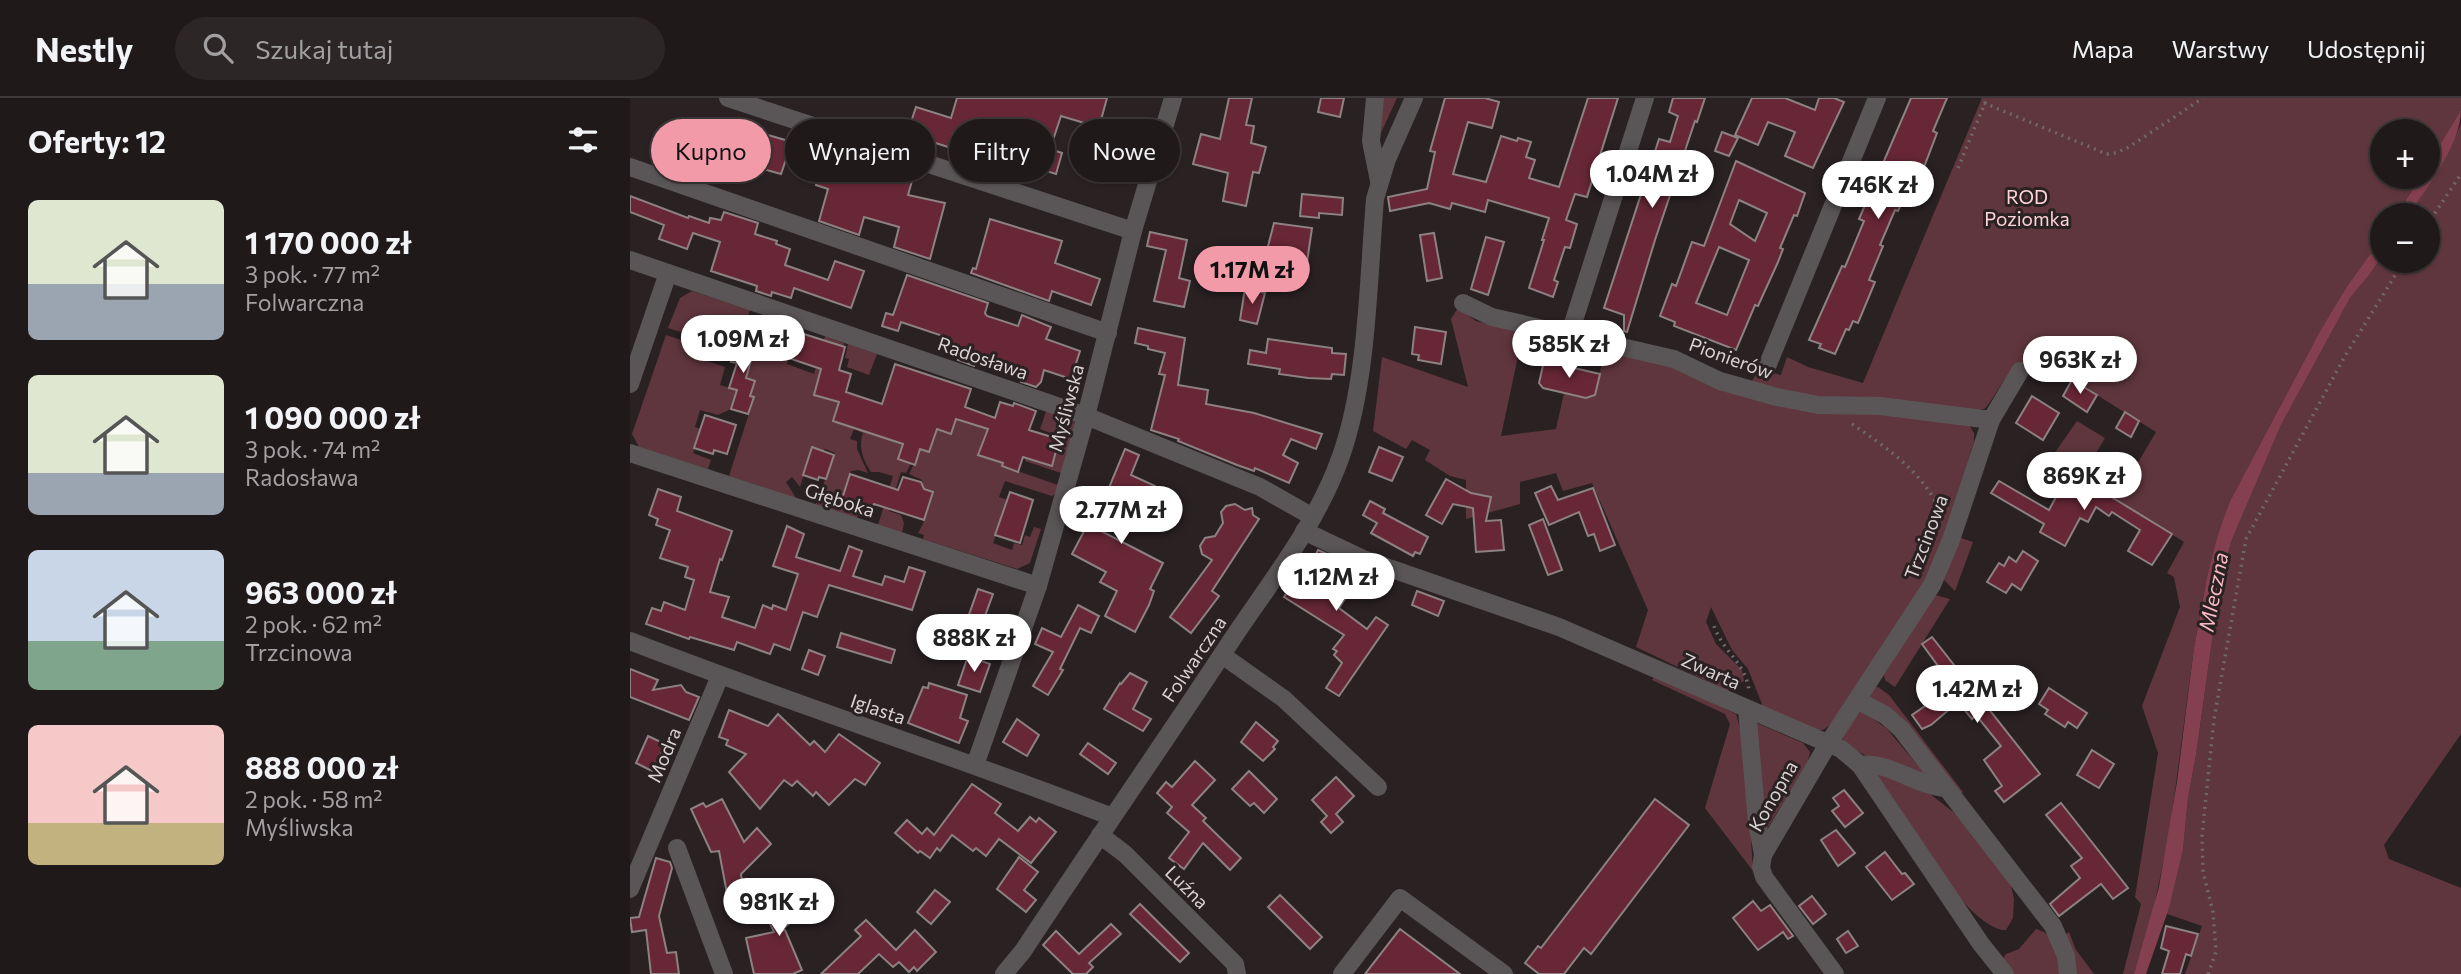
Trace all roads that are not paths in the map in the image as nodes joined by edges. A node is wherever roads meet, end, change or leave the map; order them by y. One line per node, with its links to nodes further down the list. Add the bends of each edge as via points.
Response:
1 (728, 98): 9 (street)
2 (1173, 98): 9 (street, Myśliwska)
3 (1375, 98): 8 (street, via 1371,141)
4 (1414, 98): 8 (street, Folwarczna)
5 (1646, 98): 14 (street)
6 (1877, 98): 15 (street)
7 (630, 167): 13 (street)
8 (1379, 181): 21 (street, Folwarczna, via 1353,416 1341,456)
9 (1133, 231): 13 (street, Myśliwska)
10 (630, 260): 11 (street, Radosława)
11 (668, 273): 17 (street); 18 (street, Radosława)
12 (1463, 303): 14 (street, Pionierów, via 1492,317)
13 (1108, 333): 18 (street, Myśliwska)
14 (1569, 336): 19 (street, Pionierów, via 1674,359 1720,381 1777,397 1818,405 1880,406)
15 (1766, 369)
16 (2020, 371): 19 (street, Trzcinowa)
17 (630, 384)
18 (1086, 416): 21 (street, Radosława, via 1260,487); 22 (street, Myśliwska)
19 (1991, 420): 26 (street, Trzcinowa, via 1932,585)
20 (630, 453): 22 (street, Głęboka)
21 (1309, 524): 24 (street, Folwarczna); 27 (street, Zwarta, via 1363,559 1559,627)
22 (1038, 586): 29 (street, Myśliwska)
23 (630, 641): 25 (street, Iglasta)
24 (1222, 655): 31 (street, via 1284,699); 33 (street, Folwarczna)
25 (720, 676): 29 (street, Iglasta); 37 (street, Modra)
26 (1857, 700): 28 (street, Trzcinowa); 32 (street, via 1894,722)
27 (1747, 709): 28 (street, Zwarta); 36 (street)
28 (1828, 744): 30 (street, Zwarta); 36 (street, Konopna)
29 (975, 765): 33 (street, Iglasta)
30 (1860, 765): 32 (street, via 1875,765); 44 (street, Zwarta)
31 (1378, 787)
32 (1946, 788): 45 (street, via 2053,926)
33 (1112, 817): 34 (street, Folwarczna)
34 (1100, 835): 39 (street, Folwarczna); 40 (street, Luźna, via 1125,854 1235,964)
35 (677, 848): 38 (street)
36 (1763, 855): 43 (street, Konopna, via 1764,877)
37 (630, 889)
38 (724, 974)
39 (1004, 974)
40 (1237, 974)
41 (1342, 974): 42 (street, via 1400,898)
42 (1504, 974)
43 (1835, 974)
44 (2005, 974)
45 (2068, 974)

